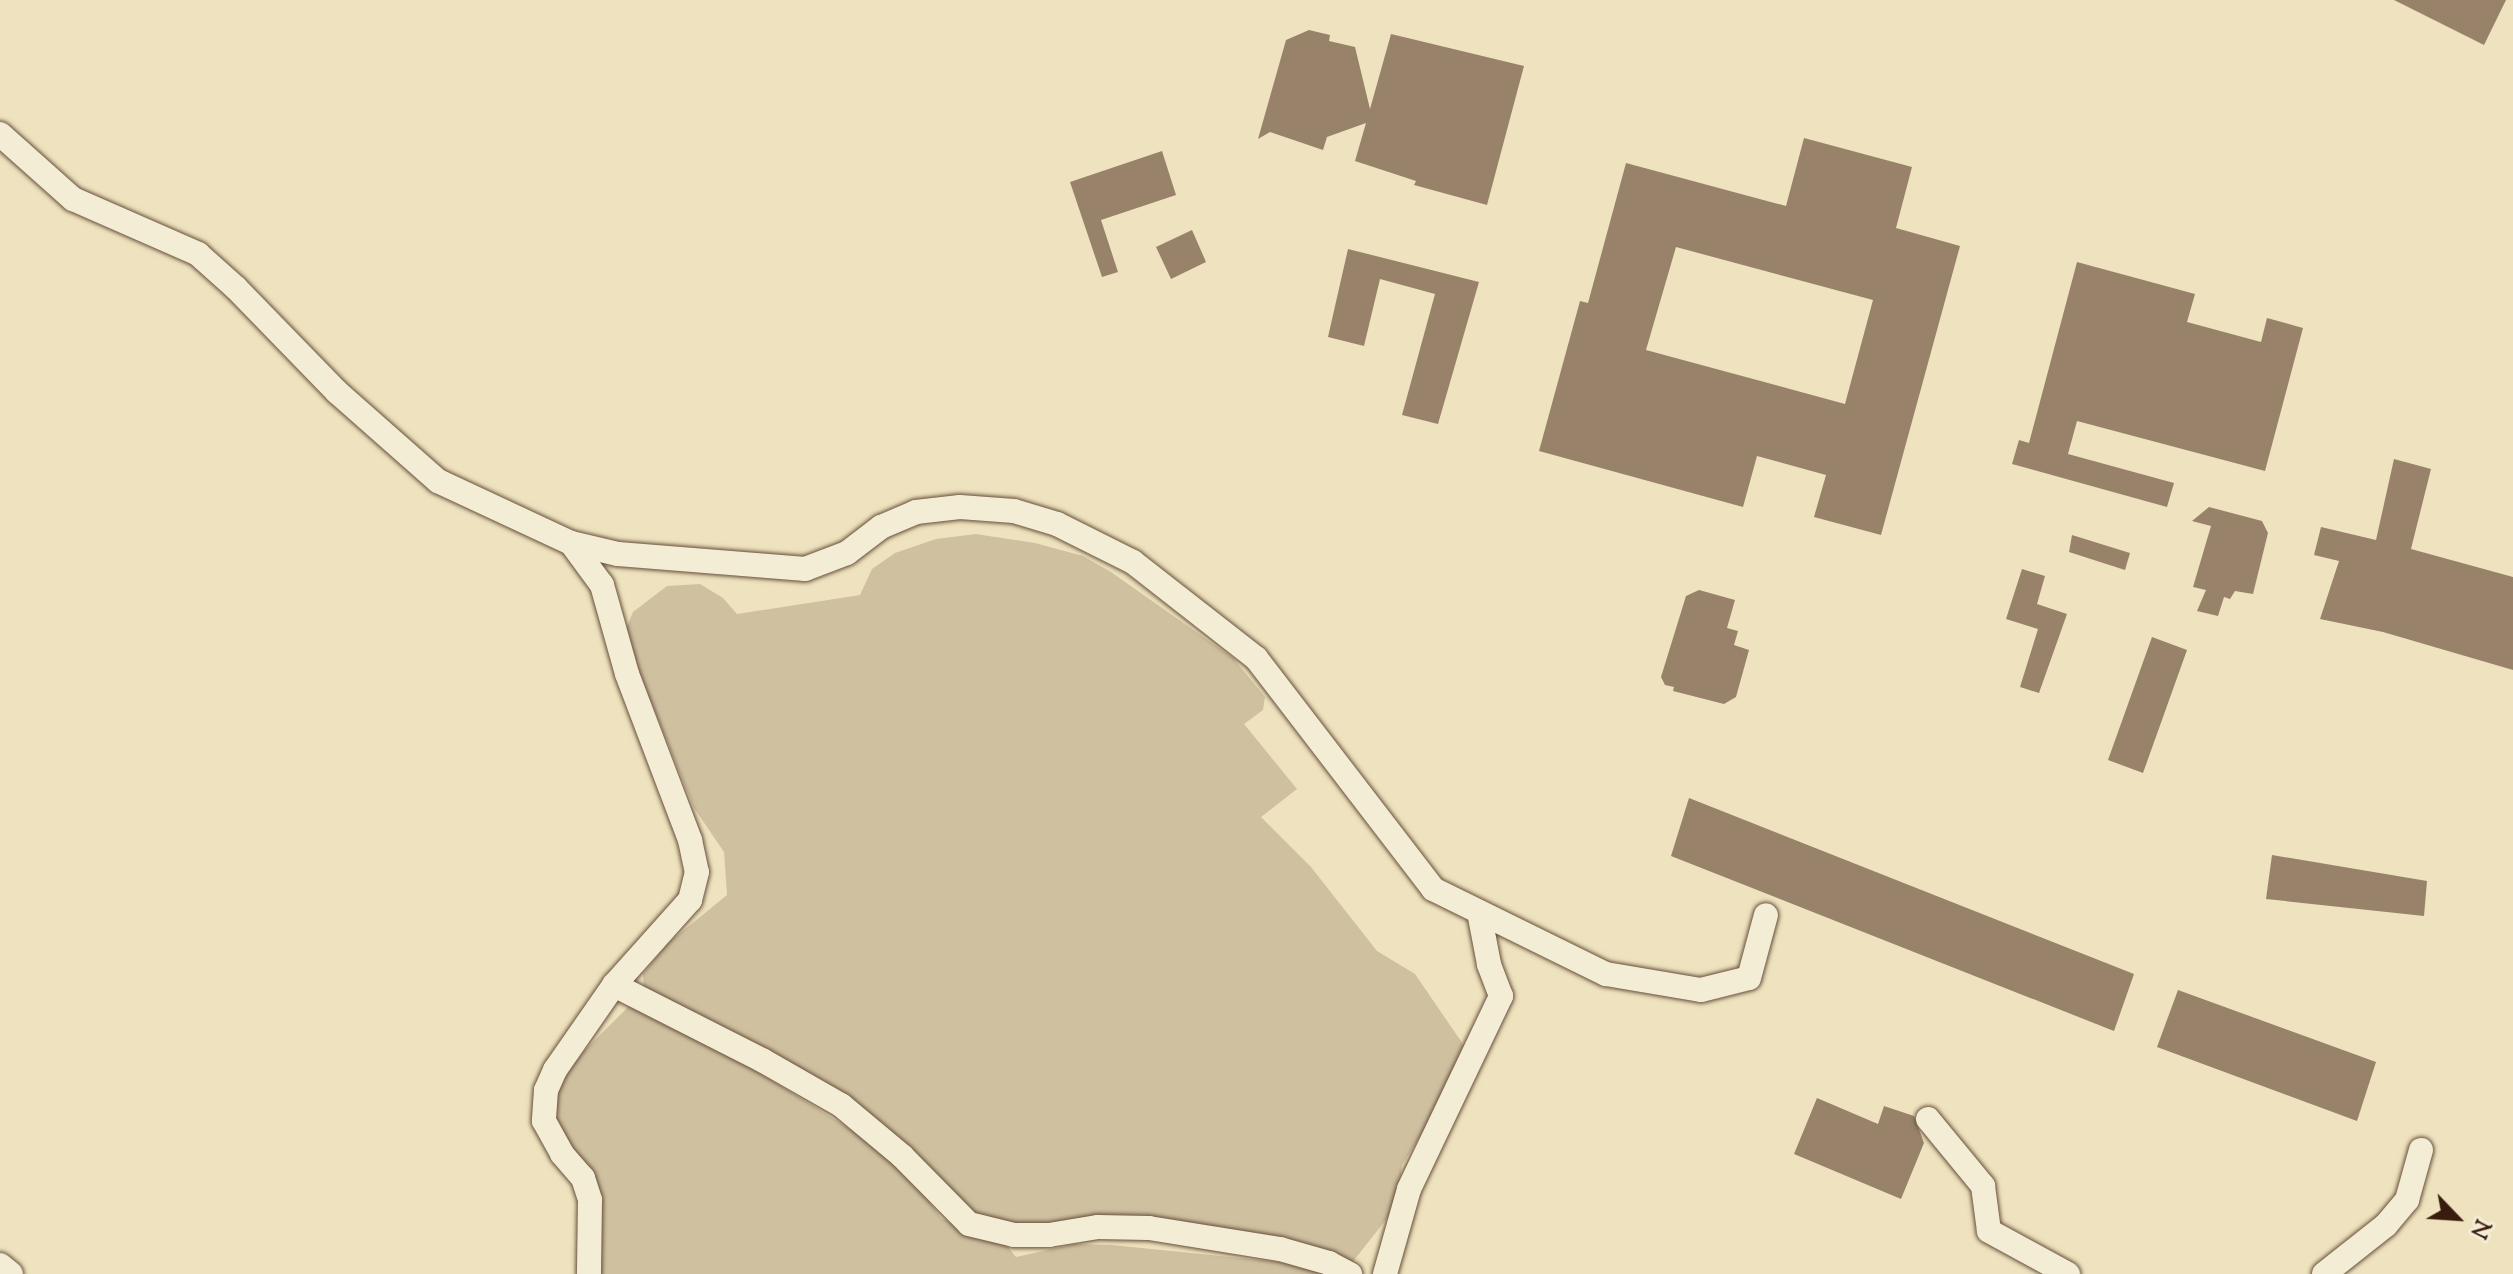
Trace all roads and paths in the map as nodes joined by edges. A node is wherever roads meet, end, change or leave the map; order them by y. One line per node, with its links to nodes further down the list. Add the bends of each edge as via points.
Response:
1 (0, 134): 2 (street, via 73,199 198,254 337,392 438,481)
2 (571, 543): 3 (street, via 618,554 805,569 847,553 881,527 916,512 960,507 1014,511 1057,524 1133,562 1256,658 1433,889); 5 (street, via 602,585 627,674 690,840 697,872 690,900)
3 (1479, 912): 4 (street, via 1606,974 1701,990 1749,978); 12 (street, via 1501,996 1409,1189)
4 (1766, 915)
5 (614, 985): 10 (street, via 546,1090 544,1121 583,1178 590,1200); 11 (street, via 841,1105 902,1156 969,1224 1014,1235 1149,1228 1280,1249)
6 (1928, 1119): 13 (street, via 1983,1186 1989,1231)
7 (2421, 1150): 14 (street, via 2407,1200 2386,1225)
8 (0, 1265): 9 (street)
9 (11, 1274)
10 (589, 1274)
11 (1350, 1274)
12 (1385, 1274)
13 (2068, 1274)
14 (2324, 1274)

